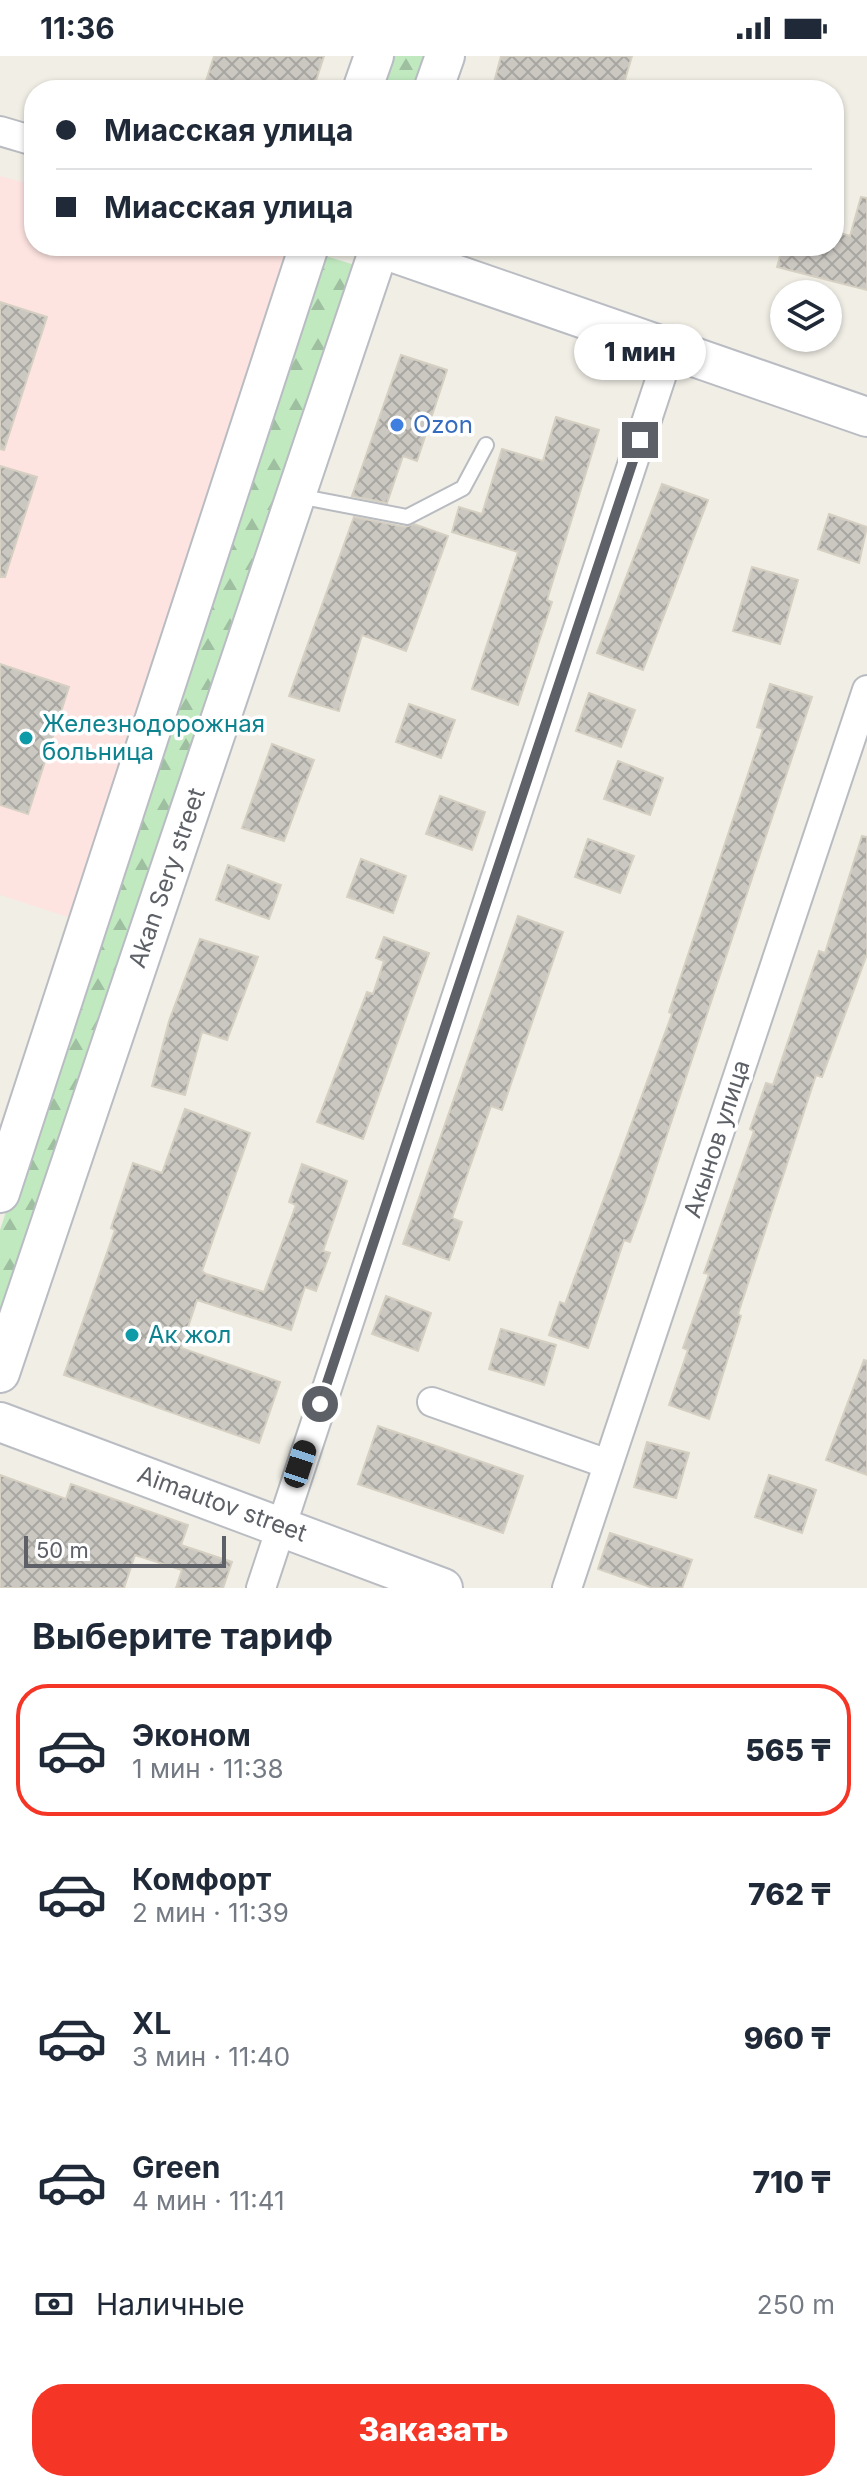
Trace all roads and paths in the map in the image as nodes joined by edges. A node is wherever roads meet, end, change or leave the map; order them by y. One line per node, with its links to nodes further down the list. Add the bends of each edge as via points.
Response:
1 (374, 56): 3 (street)
2 (445, 56): 4 (street)
3 (366, 80)
4 (437, 80)
5 (0, 131): 6 (street)
6 (24, 138)
7 (306, 256): 15 (street)
8 (375, 256): 13 (street, Akan Sery street)
9 (404, 256): 10 (street)
10 (670, 350): 11 (street); 20 (street)
11 (867, 417)
12 (486, 445): 13 (lane, via 463,488 407,517)
13 (296, 496): 16 (street, Akan Sery street)
14 (867, 690): 19 (street, Акынов улица)
15 (0, 1193)
16 (0, 1373)
17 (432, 1402): 19 (street)
18 (0, 1422): 20 (street, Aimautov street)
19 (608, 1464): 23 (street, Акынов улица)
20 (280, 1524): 21 (street); 22 (street, Aimautov street)
21 (261, 1588)
22 (443, 1588)
23 (567, 1588)

